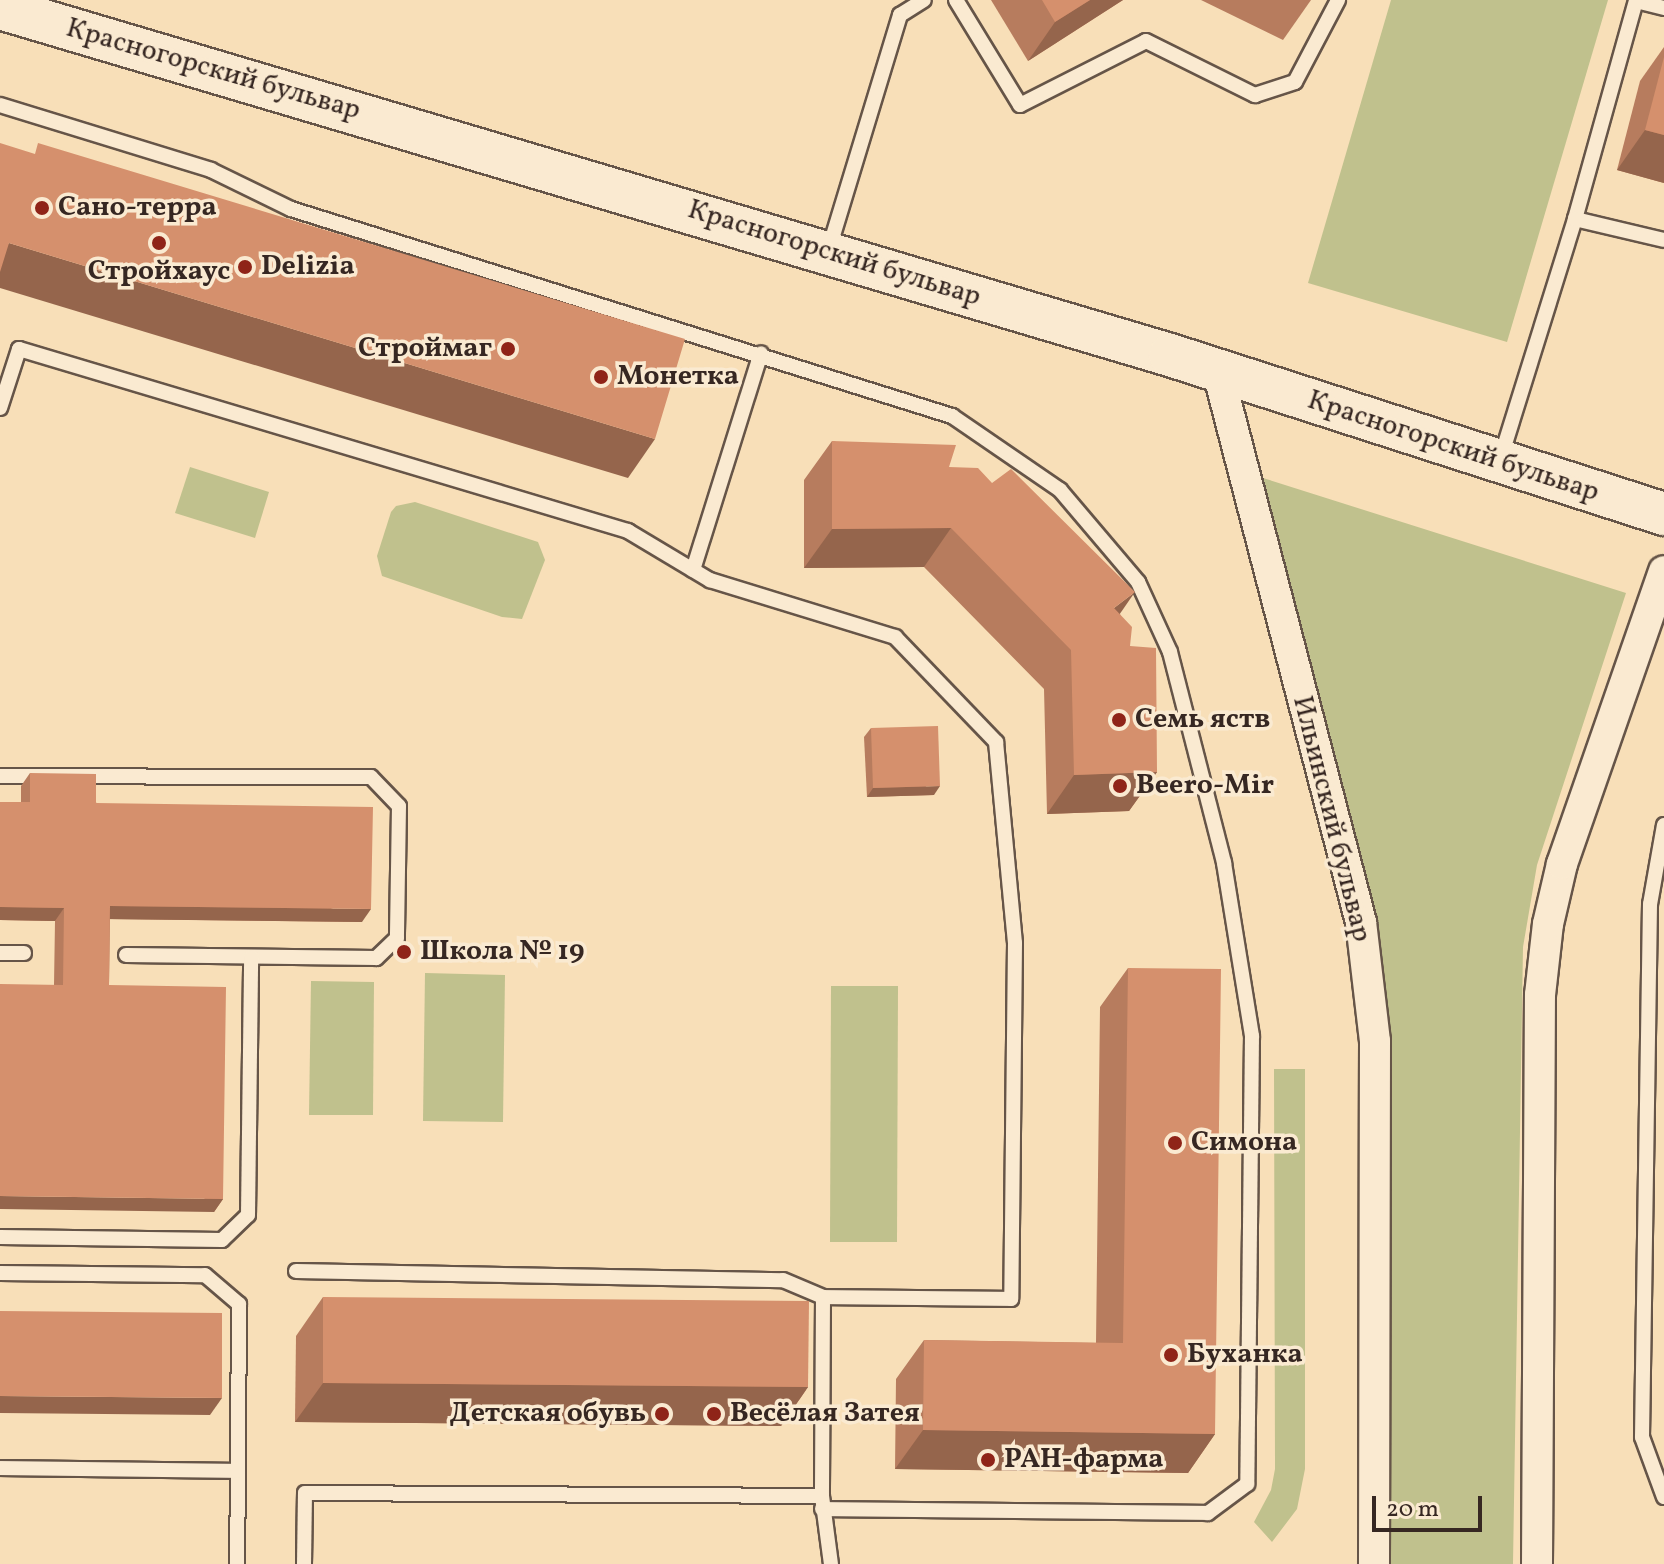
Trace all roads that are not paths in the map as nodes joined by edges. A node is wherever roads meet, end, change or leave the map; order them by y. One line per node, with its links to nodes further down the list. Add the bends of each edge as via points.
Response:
1 (924, 0): 9 (lane, via 900,15)
2 (956, 0): 3 (lane, via 1020,105 1146,41 1255,95 1295,82)
3 (1338, 0)
4 (0, 8): 9 (main road, Красногорский бульвар)
5 (1664, 8): 7 (lane, via 1636,1)
6 (0, 105): 10 (lane, via 211,170 291,209)
7 (1575, 219): 8 (lane); 13 (lane)
8 (1664, 240)
9 (828, 252): 11 (main road, Красногорский бульвар)
10 (761, 353): 15 (lane); 30 (lane, via 952,416 1060,490 1138,582 1170,652 1224,863 1252,1036 1247,1484 1208,1513)
11 (1218, 372): 13 (main road, Красногорский бульвар); 34 (street, Ильинский бульвар, via 1361,922 1375,1041)
12 (0, 408): 15 (lane, via 19,349 628,531)
13 (1499, 463): 14 (main road, Красногорский бульвар)
14 (1664, 514)
15 (693, 570): 26 (lane, via 710,580 895,637 996,742 1015,943 1011,1299)
16 (1664, 571): 35 (street, via 1562,864 1548,924 1540,995)
17 (0, 776): 22 (lane, via 371,777 399,806 397,938 376,958)
18 (1664, 825): 29 (lane, via 1650,904 1642,1437)
19 (0, 953): 20 (lane)
20 (24, 953)
21 (126, 955): 22 (lane)
22 (251, 957): 23 (lane, via 248,1215 222,1240)
23 (0, 1237)
24 (296, 1271): 26 (lane, via 783,1280)
25 (0, 1273): 28 (lane, via 205,1275 239,1304)
26 (823, 1297): 30 (lane)
27 (0, 1468): 28 (lane)
28 (238, 1471): 31 (lane)
29 (1664, 1497)
30 (822, 1503): 32 (lane, via 305,1493); 33 (lane)
31 (237, 1564)
32 (304, 1564)
33 (831, 1564)
34 (1374, 1564)
35 (1537, 1564)

